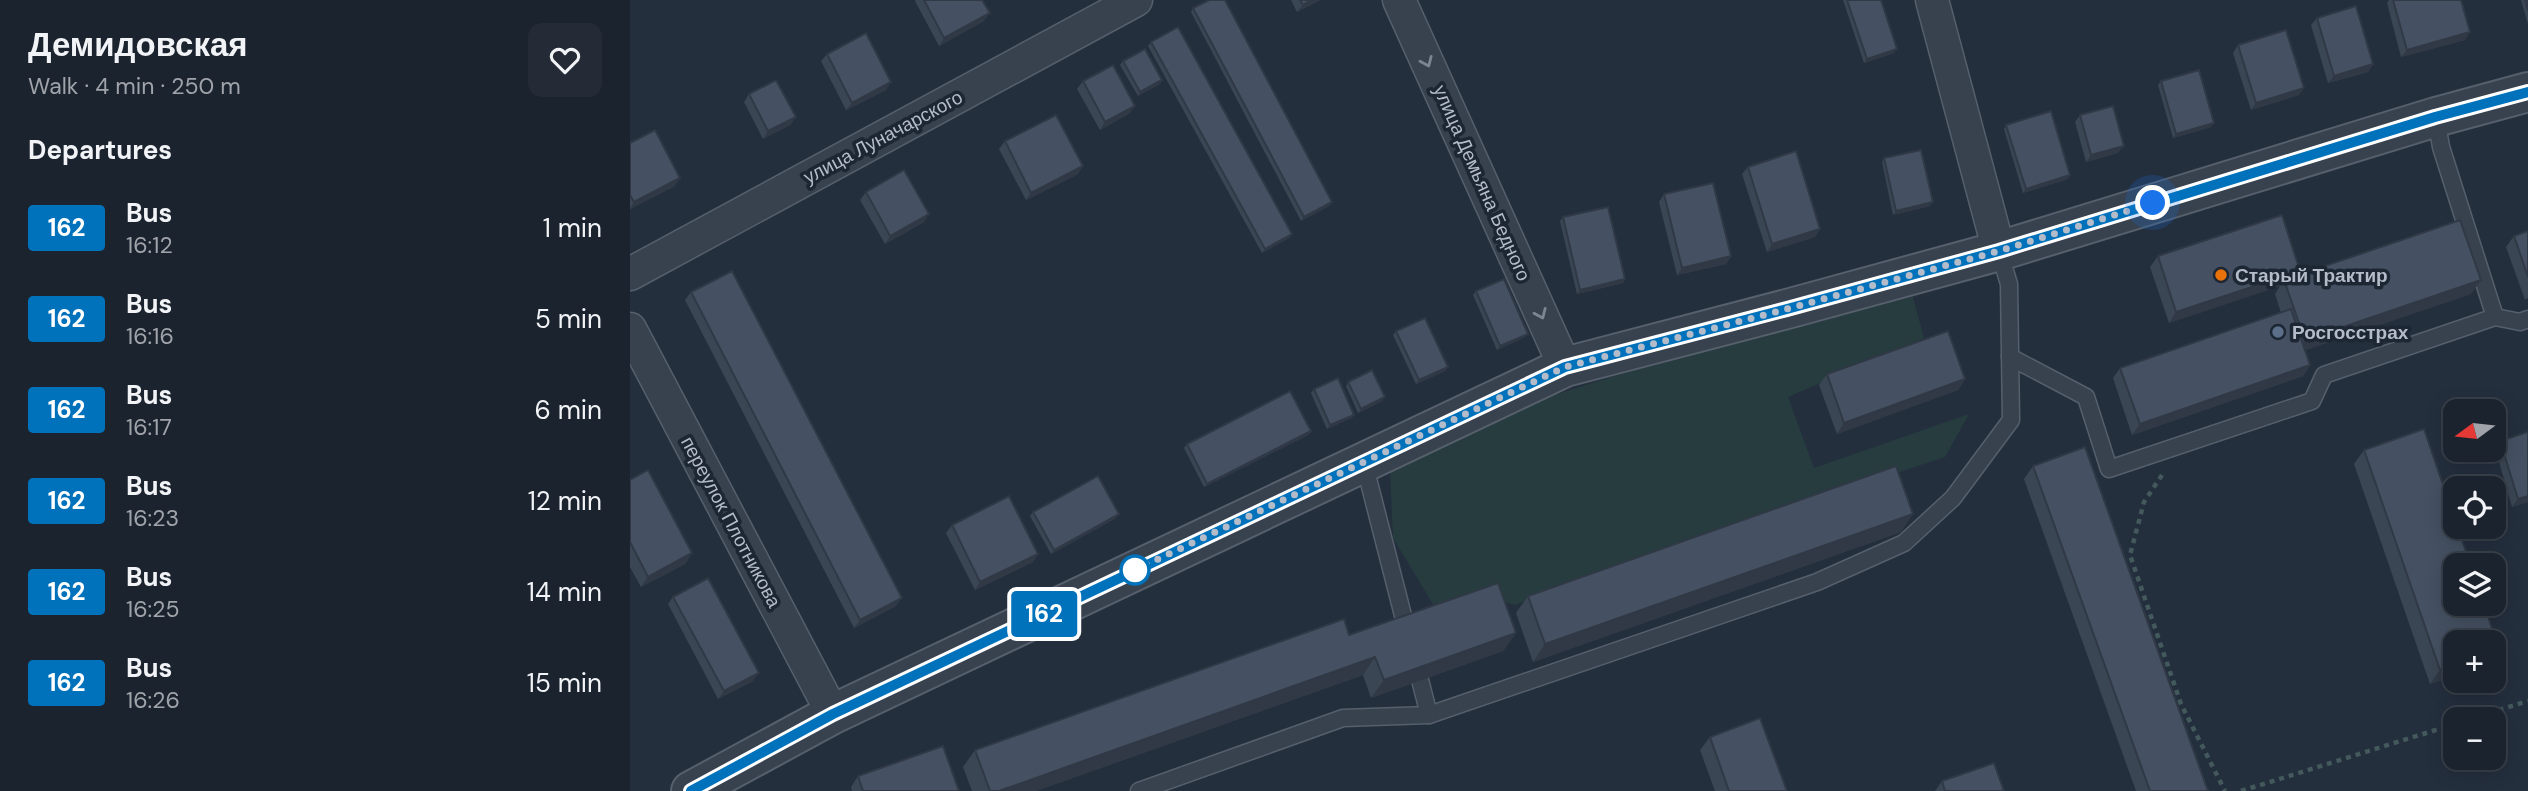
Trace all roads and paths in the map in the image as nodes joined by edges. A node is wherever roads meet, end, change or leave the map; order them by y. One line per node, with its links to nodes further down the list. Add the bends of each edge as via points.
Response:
1 (1136, 0): 7 (street, улица Луначарского)
2 (1399, 0): 12 (street, улица Демьяна Бедного, one-way to 12)
3 (1932, 0): 6 (street)
4 (2528, 92): 5 (street)
5 (2435, 117): 6 (street); 8 (lane)
6 (1999, 251): 11 (lane, via 2009,284); 12 (street)
7 (630, 274)
8 (2495, 317): 9 (lane); 13 (lane, via 2324,375 2312,401)
9 (2528, 319)
10 (630, 329): 17 (street, переулок Плотникова)
11 (2010, 357): 13 (lane, via 2086,397 2109,469); 18 (lane, via 2011,420 1953,498 1904,542 1816,582)
12 (1565, 367): 14 (street)
13 (2184, 444): 22 (path, via 2144,502 2130,555 2181,704)
14 (1363, 461): 17 (street); 18 (lane)
15 (2528, 701): 16 (path)
16 (2506, 708)
17 (833, 714): 20 (street)
18 (1429, 715): 21 (lane, via 1343,718)
19 (2443, 728): 23 (path)
20 (691, 791)
21 (1139, 791)
22 (2227, 791)
23 (2241, 791)

